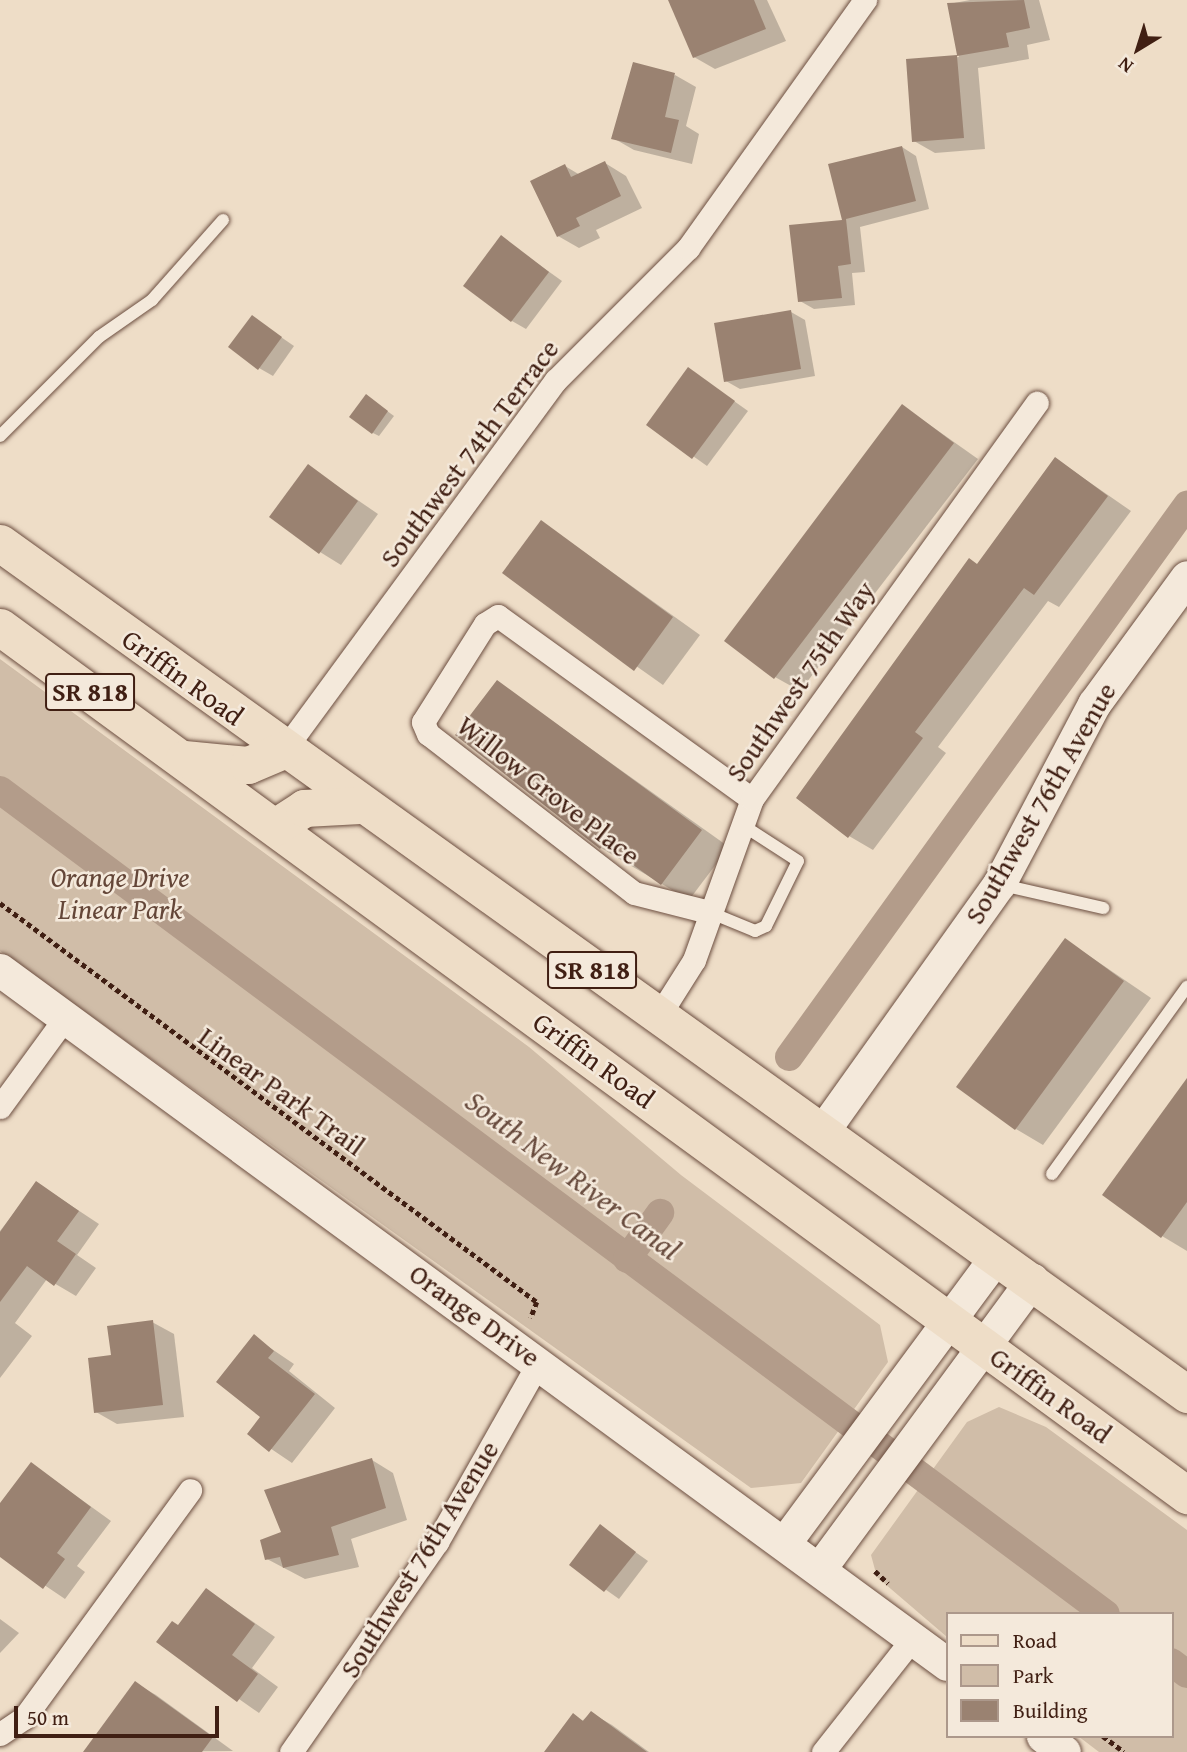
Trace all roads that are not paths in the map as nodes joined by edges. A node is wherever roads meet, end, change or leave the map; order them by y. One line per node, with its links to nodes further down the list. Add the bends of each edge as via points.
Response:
1 (865, 0): 8 (street, Southwest 74th Terrace, via 688,248 556,380)
2 (223, 220): 4 (lane, via 152,300 99,337)
3 (1037, 403): 10 (street, Southwest 75th Way)
4 (0, 436)
5 (0, 543): 8 (main road, Griffin Road / SR 818)
6 (1187, 577): 14 (street, Southwest 76th Avenue, via 1094,704)
7 (0, 627): 9 (main road, Griffin Road / SR 818)
8 (284, 750): 9 (main road, via 248,765); 11 (main road, Griffin Road / SR 818)
9 (179, 758): 13 (main road, Griffin Road / SR 818)
10 (752, 799): 12 (street, Southwest 75th Way); 16 (street, Willow Grove Place, via 498,616 485,624 423,722 428,734 634,893)
11 (360, 805): 13 (main road, via 304,808); 19 (main road, Griffin Road / SR 818)
12 (744, 826): 16 (street, Southwest 75th Way); 16 (lane, via 798,861 766,926 755,931)
13 (275, 827): 26 (main road, Griffin Road / SR 818)
14 (999, 884): 15 (lane); 22 (street, Southwest 76th Avenue)
15 (1103, 908)
16 (709, 912): 19 (street, Southwest 75th Way, via 694,960)
17 (0, 970): 20 (street, Orange Drive)
18 (1187, 988): 23 (lane)
19 (658, 1017): 22 (main road, Griffin Road / SR 818)
20 (65, 1018): 21 (street); 28 (street, Orange Drive)
21 (0, 1107)
22 (822, 1132): 24 (main road, Griffin Road / SR 818)
23 (1052, 1174)
24 (997, 1256): 25 (main road, Griffin Road / SR 818); 26 (street)
25 (1032, 1280): 27 (street); 29 (main road, Griffin Road / SR 818)
26 (949, 1320): 27 (main road, Griffin Road / SR 818); 32 (street)
27 (984, 1346): 31 (main road, Griffin Road / SR 818); 33 (street)
28 (539, 1362): 32 (street, Orange Drive); 38 (street, Southwest 76th Avenue, via 437,1542)
29 (1187, 1394)
30 (190, 1490): 36 (street, via 24,1718)
31 (1187, 1495)
32 (785, 1542): 33 (street, Orange Drive)
33 (820, 1568): 34 (street, Orange Drive)
34 (913, 1638): 35 (street, Orange Drive); 39 (street)
35 (946, 1663)
36 (0, 1734)
37 (1046, 1738): 40 (street)
38 (291, 1752)
39 (823, 1752)
40 (1064, 1752)

